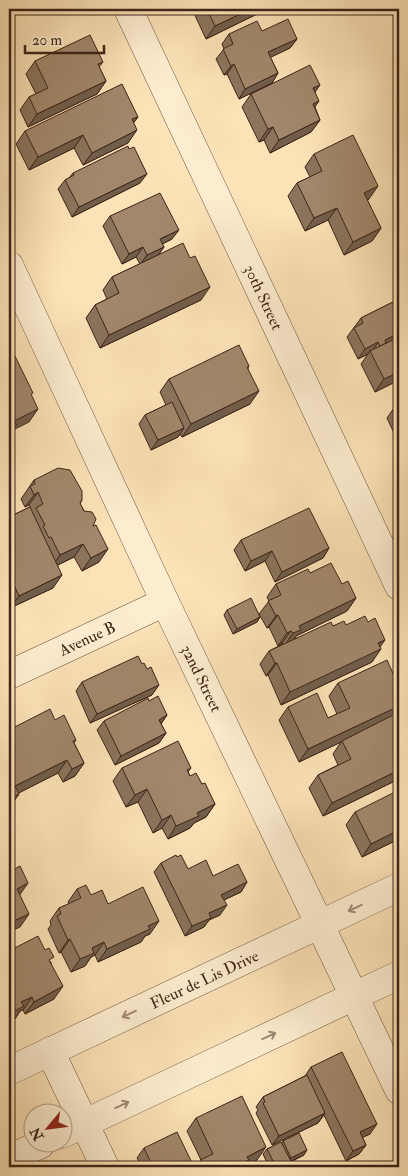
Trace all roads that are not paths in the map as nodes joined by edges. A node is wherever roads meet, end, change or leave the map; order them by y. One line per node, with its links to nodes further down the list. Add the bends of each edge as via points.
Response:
1 (128, 9): 3 (street, 30th Street)
2 (10, 269): 4 (street, 32nd Street)
3 (399, 586)
4 (165, 602): 5 (street, Avenue B); 7 (street, 32nd Street)
5 (9, 675)
6 (399, 888): 7 (street, Fleur de Lis Drive, one-way to 7)
7 (321, 924): 9 (street, 32nd Street); 10 (street, Fleur de Lis Drive, one-way to 10)
8 (399, 975): 9 (street)
9 (355, 996): 12 (street, 32nd Street); 13 (street, one-way to 9)
10 (50, 1051): 11 (street, Fleur de Lis Drive); 13 (street)
11 (9, 1071)
12 (399, 1090)
13 (73, 1128): 16 (street)
14 (22, 1153): 15 (street)
15 (9, 1159)
16 (105, 1167)

